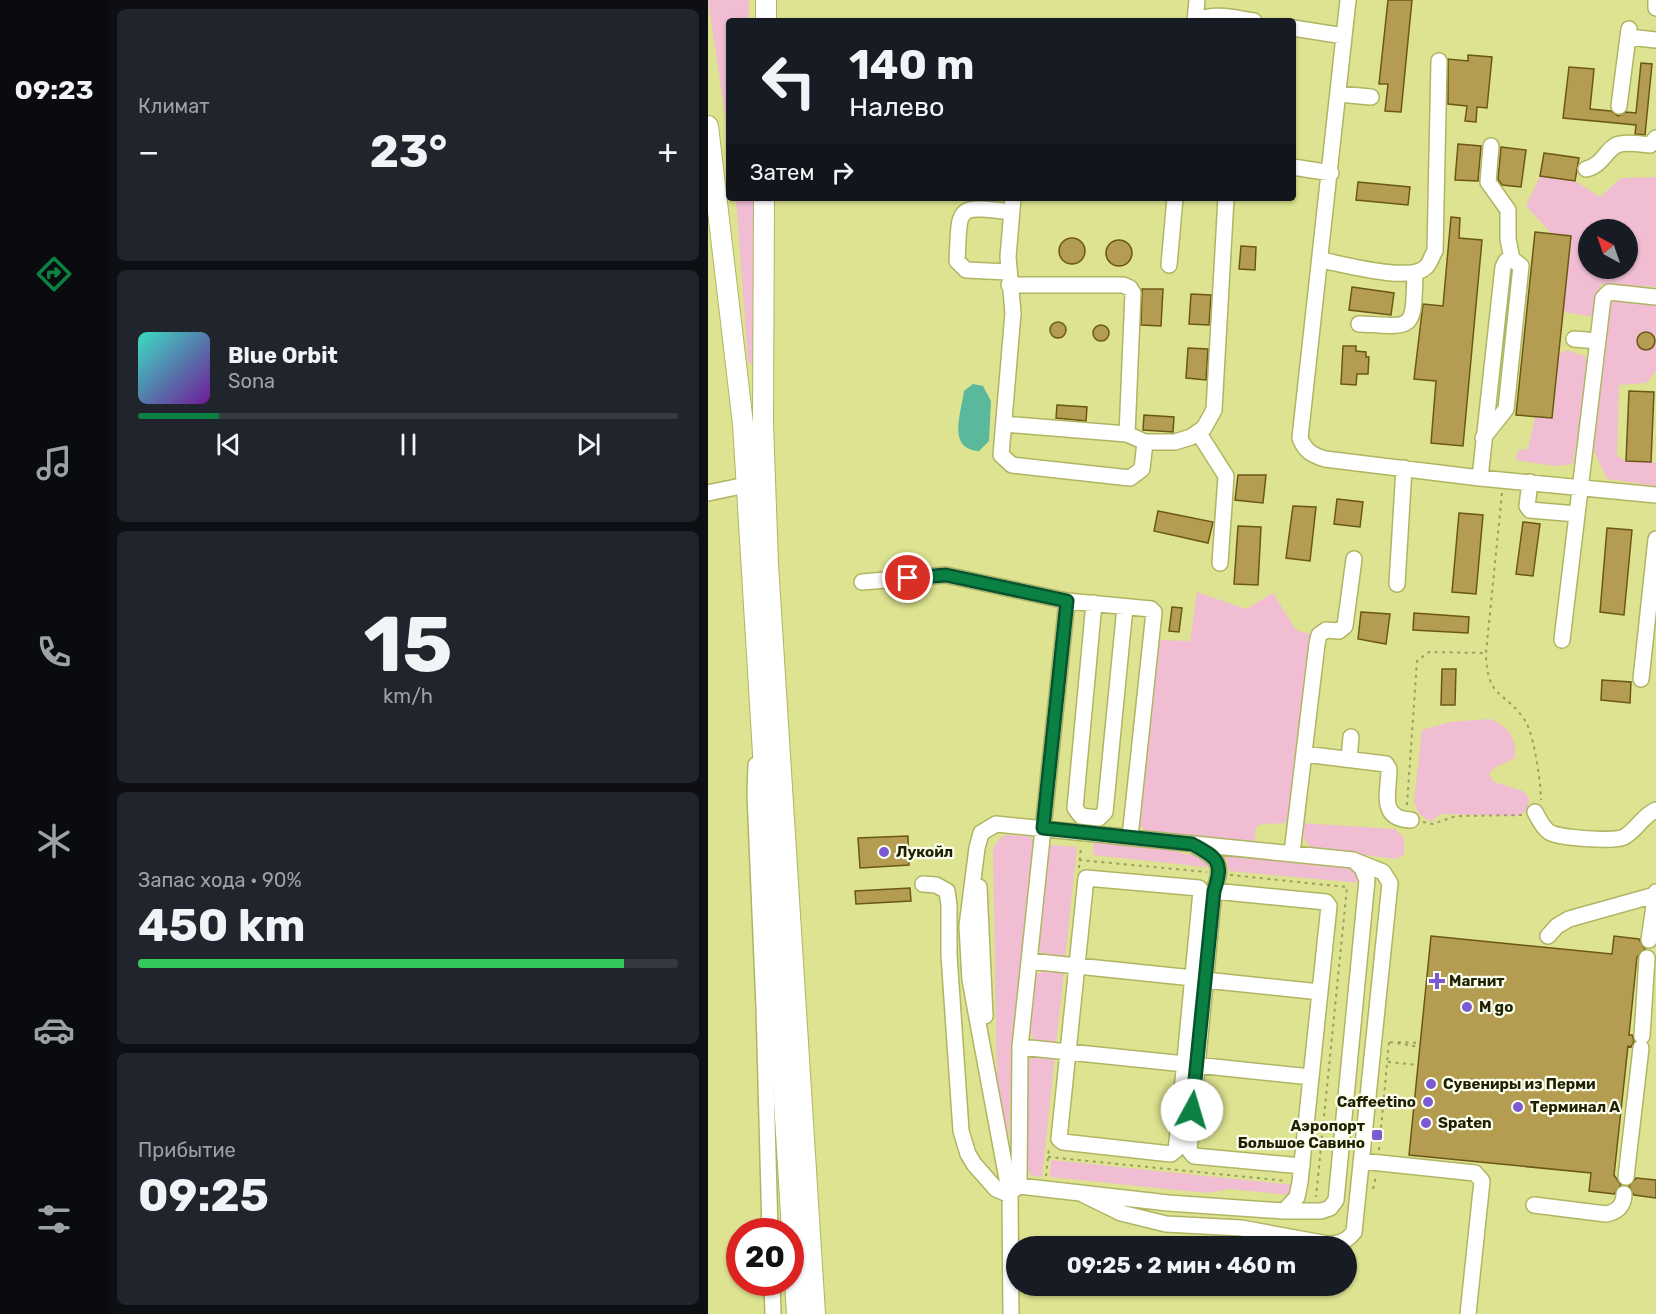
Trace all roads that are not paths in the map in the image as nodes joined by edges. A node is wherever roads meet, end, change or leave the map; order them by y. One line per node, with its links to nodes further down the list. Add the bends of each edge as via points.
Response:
1 (766, 0): 6 (main road)
2 (1197, 0): 7 (street)
3 (1348, 0): 11 (street)
4 (1656, 0): 5 (street)
5 (1656, 8)
6 (766, 18)
7 (1196, 18)
8 (1202, 18): 9 (street)
9 (1234, 18)
10 (1296, 28): 11 (street)
11 (1344, 36): 14 (street)
12 (1656, 40): 16 (street, via 1629,33)
13 (1439, 61): 29 (street, via 1435,251 1427,267)
14 (1338, 94): 15 (street); 22 (street)
15 (1371, 97)
16 (1619, 106)
17 (708, 126): 42 (main road, via 743,424)
18 (1656, 138): 21 (street, via 1650,145 1615,146 1597,166)
19 (1491, 146): 40 (street, via 1488,182 1508,210 1512,259 1521,266 1506,409 1483,438)
20 (1296, 167): 22 (street)
21 (1586, 169)
22 (1331, 173): 27 (street)
23 (764, 201): 95 (main road, via 763,424 768,564)
24 (1175, 201): 28 (street)
25 (1226, 201): 36 (street, via 1214,410)
26 (1012, 205): 30 (street); 30 (street, via 972,207 959,219 957,261 966,270)
27 (1321, 260): 29 (street); 39 (street, via 1300,438 1305,449 1315,456)
28 (1169, 265)
29 (1415, 273): 32 (street, via 1414,315 1410,322 1404,326)
30 (1008, 279): 35 (street, via 1012,313); 37 (street, via 1130,288 1133,293)
31 (1656, 297): 34 (street, via 1604,294)
32 (1359, 324)
33 (1574, 339): 34 (street)
34 (1598, 341): 43 (street)
35 (1004, 424): 37 (street); 38 (street, via 1001,455 1012,465 1130,478 1142,470)
36 (1198, 432): 38 (street, via 1174,442); 49 (street, via 1226,476)
37 (1127, 434): 38 (street)
38 (1145, 442)
39 (1404, 468): 40 (street); 51 (street)
40 (1480, 478): 41 (street)
41 (1530, 482): 43 (street); 46 (street, via 1530,510)
42 (746, 485): 44 (street); 57 (main road)
43 (1580, 486): 45 (street); 46 (street)
44 (708, 493)
45 (1656, 495)
46 (1576, 514): 55 (street)
47 (1656, 539): 56 (street)
48 (1354, 559): 59 (street, via 1345,626 1338,631 1326,630 1319,636)
49 (1220, 563)
50 (862, 582): 52 (street, via 946,575)
51 (1397, 584)
52 (1067, 601): 53 (street); 64 (street)
53 (1094, 603): 54 (street); 54 (street, via 1075,808 1081,816 1099,818 1105,812)
54 (1125, 607): 65 (street, via 1160,613)
55 (1562, 640)
56 (1641, 679)
57 (761, 702): 91 (street, via 754,794); 94 (main road)
58 (1351, 737): 60 (street)
59 (1304, 754): 60 (street); 67 (street)
60 (1350, 759): 63 (street, via 1386,764 1389,809 1400,820)
61 (1656, 810): 62 (street, via 1616,840 1558,836 1549,832)
62 (1535, 812)
63 (1411, 820)
64 (1043, 828): 65 (street); 75 (street); 86 (street, via 996,824 981,833 977,848 987,1066)
65 (1130, 837): 66 (street)
66 (1192, 844): 67 (street); 70 (street, via 1212,855 1218,864 1220,874)
67 (1293, 853): 68 (street)
68 (1353, 860): 83 (street, via 1383,872 1390,883); 90 (street, via 1362,868 1366,880 1336,1200 1321,1211)
69 (923, 884): 86 (street, via 947,891 963,1143 974,1164 996,1189)
70 (1214, 891): 77 (street); 78 (street, via 1328,903)
71 (1655, 893): 72 (street, via 1569,919); 73 (street)
72 (1548, 936)
73 (1649, 940)
74 (1647, 958): 85 (street)
75 (1029, 962): 76 (street); 79 (street)
76 (1076, 966): 77 (street); 77 (street, via 1088,878 1200,889); 80 (street)
77 (1199, 979): 78 (street); 81 (street)
78 (1320, 992): 82 (street)
79 (1020, 1047): 80 (street); 86 (street)
80 (1068, 1052): 81 (street); 81 (street, via 1061,1141 1171,1154 1176,1150)
81 (1191, 1064): 82 (street); 84 (street, via 1191,1154)
82 (1311, 1077): 84 (street)
83 (1361, 1161): 87 (street, via 1354,1232 1338,1244 1241,1228 1166,1224 1121,1213); 97 (street, via 1480,1176)
84 (1302, 1166): 90 (street, via 1297,1197)
85 (1626, 1177)
86 (1015, 1191): 87 (street); 96 (street)
87 (1083, 1194): 90 (street)
88 (1624, 1194): 89 (street, via 1624,1202 1615,1212 1605,1214)
89 (1534, 1205)
90 (1284, 1211)
91 (769, 1218)
92 (772, 1296): 93 (street)
93 (773, 1314)
94 (796, 1314)
95 (815, 1314)
96 (1011, 1314)
97 (1468, 1314)

